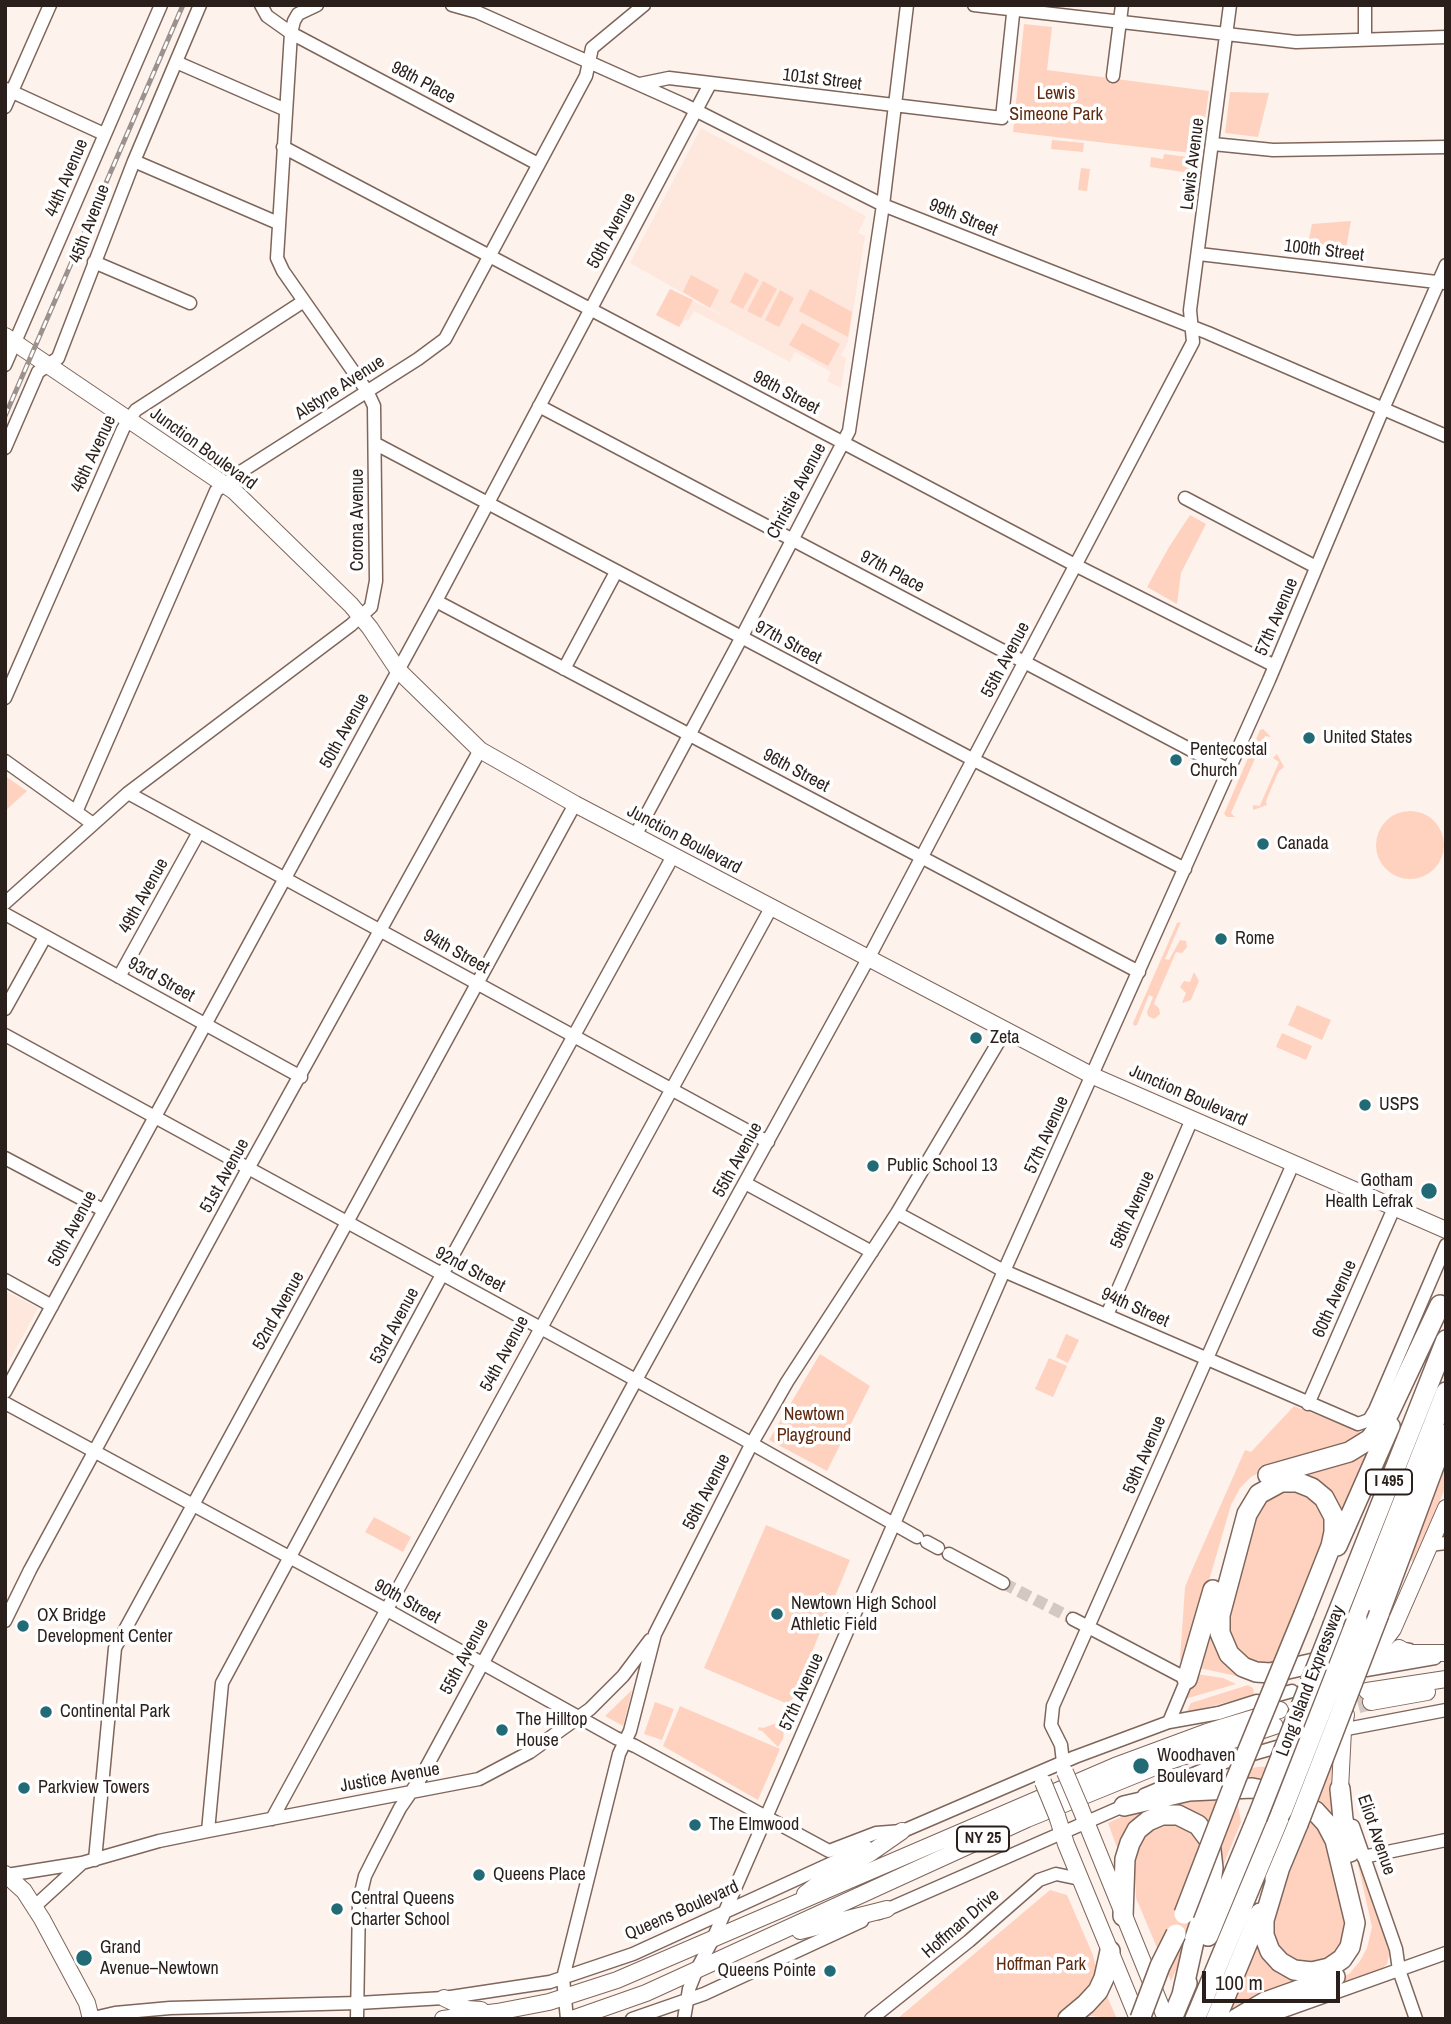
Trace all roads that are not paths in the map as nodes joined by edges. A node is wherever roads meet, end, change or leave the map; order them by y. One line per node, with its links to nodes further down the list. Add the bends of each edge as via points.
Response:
1 (50, 5): 25 (street)
2 (161, 5): 30 (street, 44th Avenue)
3 (200, 5): 21 (street, 45th Avenue)
4 (261, 5): 16 (street, 98th Place, via 267,16)
5 (317, 5): 16 (street, via 298,14)
6 (452, 5): 14 (street, 99th Street)
7 (644, 5): 20 (street, Alstyne Avenue, via 592,48)
8 (907, 5): 27 (street, Christie Avenue)
9 (974, 5): 13 (street)
10 (1122, 5): 15 (street)
11 (1230, 5): 17 (street, Lewis Avenue)
12 (1365, 5): 19 (street)
13 (1014, 8): 15 (street); 27 (street, 101st Street, via 1002,118)
14 (473, 9): 20 (street, 99th Street)
15 (1119, 23): 17 (street); 22 (street)
16 (291, 33): 28 (street, Corona Avenue); 35 (street, 98th Place)
17 (1227, 34): 19 (street, via 1296,42); 31 (street, Lewis Avenue)
18 (1446, 37): 19 (street)
19 (1366, 39)
20 (589, 61): 23 (street, 99th Street); 35 (street, Alstyne Avenue, via 586,75)
21 (176, 62): 28 (street); 34 (street, 45th Avenue)
22 (1113, 76)
23 (639, 84): 24 (street, 101st Street, via 669,78); 29 (street, 99th Street)
24 (710, 84): 27 (street, 101st Street); 29 (street, 50th Avenue)
25 (9, 90): 26 (street); 30 (street)
26 (5, 107)
27 (896, 107): 36 (street, Christie Avenue)
28 (286, 110): 32 (street, Corona Avenue)
29 (695, 110): 36 (street, 99th Street); 45 (street, 50th Avenue)
30 (104, 134): 47 (street, 44th Avenue)
31 (1213, 144): 33 (street, via 1273,150); 38 (street, Lewis Avenue)
32 (283, 147): 37 (street, Corona Avenue); 39 (street, 98th Street)
33 (1446, 147)
34 (134, 161): 37 (street); 40 (street, 45th Avenue)
35 (538, 163): 39 (street, Alstyne Avenue)
36 (883, 205): 46 (street, 99th Street); 55 (street, Christie Avenue, via 849,431)
37 (278, 223): 43 (street, Corona Avenue, via 277,258)
38 (1199, 254): 42 (street, 100th Street); 46 (street, Lewis Avenue)
39 (489, 256): 45 (street, 98th Street); 50 (street, Alstyne Avenue, via 445,339)
40 (94, 262): 44 (street); 49 (street, 45th Avenue, via 58,358)
41 (1446, 265): 42 (street, 57th Avenue)
42 (1442, 283): 52 (street, 57th Avenue)
43 (304, 301): 50 (street, Corona Avenue); 53 (street, 46th Avenue)
44 (190, 303)
45 (590, 309): 51 (street, 50th Avenue); 55 (street, 98th Street)
46 (1192, 327): 52 (street, 99th Street); 62 (street, 55th Avenue, via 1193,342)
47 (10, 339): 48 (street, 44th Avenue); 49 (main road, Junction Boulevard)
48 (5, 365)
49 (48, 365): 53 (main road, Junction Boulevard); 57 (street, 45th Avenue, via 38,372)
50 (367, 391): 56 (street, Corona Avenue, via 374,406); 58 (street, Alstyne Avenue)
51 (539, 406): 60 (street, 50th Avenue); 61 (street, 97th Place)
52 (1383, 409): 54 (street, 99th Street); 63 (street, 57th Avenue)
53 (129, 419): 58 (main road, Junction Boulevard); 72 (street, 46th Avenue)
54 (1446, 436)
55 (842, 442): 61 (street, Christie Avenue); 62 (street, 98th Street)
56 (376, 444): 60 (street, 97th Street); 66 (street, Corona Avenue, via 376,581 371,607)
57 (5, 448)
58 (225, 485): 66 (main road, Junction Boulevard); 80 (street, Alstyne Avenue, via 216,491)
59 (1185, 498): 63 (street)
60 (487, 503): 64 (street, 97th Street); 65 (street, 50th Avenue)
61 (792, 539): 67 (street, Christie Avenue); 68 (street, 97th Place)
62 (1075, 565): 68 (street, 55th Avenue); 69 (street, 98th Street)
63 (1317, 567): 69 (street, 57th Avenue)
64 (616, 572): 67 (street, 97th Street); 70 (street)
65 (436, 601): 70 (street, 96th Street); 71 (street, 50th Avenue)
66 (360, 617): 71 (main road, Junction Boulevard); 78 (street, Corona Avenue)
67 (742, 638): 73 (street, Christie Avenue); 75 (street, 97th Street)
68 (1025, 662): 75 (street, 55th Avenue); 77 (street, 97th Place)
69 (1275, 666): 77 (street, 57th Avenue)
70 (564, 669): 73 (street, 96th Street)
71 (398, 670): 74 (main road, Junction Boulevard); 87 (street, 50th Avenue)
72 (5, 698)
73 (690, 735): 83 (street, Christie Avenue); 85 (street, 96th Street)
74 (480, 750): 79 (main road, Junction Boulevard); 91 (street, 51st Avenue)
75 (974, 760): 85 (street, 55th Avenue); 86 (street, 97th Street)
76 (5, 761): 80 (street)
77 (1229, 770): 86 (street, 57th Avenue)
78 (128, 793): 81 (street, Corona Avenue); 82 (street, 94th Street)
79 (575, 804): 83 (main road, Junction Boulevard); 96 (street, 52nd Avenue)
80 (76, 811): 81 (street)
81 (93, 824): 88 (street, Corona Avenue)
82 (199, 832): 87 (street, 94th Street); 95 (street, 49th Avenue)
83 (635, 836): 84 (main road, Junction Boulevard)
84 (673, 856): 89 (main road, Junction Boulevard); 101 (street, 53rd Avenue)
85 (922, 858): 93 (street, 55th Avenue); 94 (street, 96th Street)
86 (1185, 869): 94 (street, 57th Avenue)
87 (285, 878): 91 (street, 94th Street); 98 (street, 50th Avenue)
88 (5, 903)
89 (771, 908): 93 (main road, Junction Boulevard); 104 (street, 54th Avenue)
90 (5, 914): 92 (street, 93rd Street)
91 (381, 931): 96 (street, 94th Street); 103 (street, 51st Avenue)
92 (45, 937): 95 (street, 93rd Street); 97 (street)
93 (868, 959): 99 (main road, Junction Boulevard); 107 (street, 55th Avenue)
94 (1139, 972): 102 (street, 57th Avenue)
95 (119, 977): 98 (street, 93rd Street)
96 (477, 984): 101 (street, 94th Street); 115 (street, 52nd Avenue)
97 (5, 1009)
98 (204, 1023): 103 (street, 93rd Street); 105 (street, 50th Avenue)
99 (1005, 1031): 102 (main road, Junction Boulevard); 114 (street, 56th Avenue)
100 (5, 1035): 105 (street, 92nd Street)
101 (574, 1037): 104 (street, 94th Street); 120 (street, 53rd Avenue)
102 (1093, 1076): 106 (main road, Junction Boulevard); 119 (street, 57th Avenue)
103 (301, 1077): 110 (street, 51st Avenue)
104 (671, 1090): 107 (street, 94th Street); 125 (street, 54th Avenue)
105 (153, 1116): 110 (street, 92nd Street); 113 (street, 50th Avenue)
106 (1192, 1119): 109 (main road, Junction Boulevard); 124 (street, 58th Avenue)
107 (768, 1142): 111 (street, 55th Avenue)
108 (5, 1158): 113 (street)
109 (1293, 1164): 112 (main road, Junction Boulevard); 127 (street, 59th Avenue)
110 (249, 1168): 115 (street, 92nd Street); 135 (street, 51st Avenue)
111 (745, 1183): 118 (street); 128 (street, 55th Avenue)
112 (1394, 1208): 116 (main road, Junction Boulevard); 132 (street, 60th Avenue)
113 (103, 1210): 123 (street, 50th Avenue)
114 (897, 1213): 118 (street, 56th Avenue); 119 (street, 94th Street)
115 (347, 1222): 120 (street, 92nd Street); 136 (street, 52nd Avenue)
116 (1446, 1230)
117 (1446, 1245): 132 (street, 94th Street, via 1369,1420 1355,1424)
118 (872, 1252): 134 (street, 56th Avenue)
119 (1004, 1271): 124 (street, 94th Street); 138 (street, 57th Avenue)
120 (442, 1274): 125 (street, 92nd Street); 140 (street, 53rd Avenue)
121 (5, 1280): 123 (street)
122 (1443, 1297): 142 (highway); 153 (highway, via 1389,1413 1370,1439 1349,1452 1265,1476 1245,1493)
123 (52, 1306): 129 (street, 50th Avenue)
124 (1107, 1315): 127 (street, 94th Street)
125 (540, 1327): 128 (street, 92nd Street); 143 (street, 54th Avenue)
126 (1446, 1340): 195 (highway, Long Island Expressway / I 495, bridge, via 1257,1818)
127 (1207, 1359): 132 (street, 94th Street); 146 (street, 59th Avenue)
128 (636, 1380): 134 (street, 92nd Street); 152 (street, 55th Avenue)
129 (5, 1392)
130 (1446, 1392): 213 (highway, Long Island Expressway / I 495, bridge)
131 (5, 1403): 135 (street, 90th Street)
132 (1308, 1404)
133 (1446, 1434): 179 (highway, bridge)
134 (752, 1443): 138 (street, 92nd Street); 148 (street, 56th Avenue)
135 (96, 1452): 136 (street, 90th Street); 145 (street, 51st Avenue)
136 (192, 1505): 140 (street, 90th Street); 177 (street, 52nd Avenue, via 114,1648)
137 (1446, 1508): 139 (main road, Eliot Avenue)
138 (894, 1525): 141 (street, 92nd Street); 169 (street, 57th Avenue)
139 (1437, 1544): 147 (main road, Eliot Avenue)
140 (290, 1558): 143 (street, 90th Street); 172 (street, 53rd Avenue, via 222,1683)
141 (1003, 1583)
142 (1308, 1605): 151 (highway, via 1331,1546 1334,1517 1324,1498 1312,1488 1281,1482 1259,1493 1247,1514 1220,1615 1224,1647 1243,1667 1262,1673 1349,1655); 187 (highway, bridge)
143 (387, 1610): 152 (street, 90th Street); 170 (street, 54th Avenue)
144 (1073, 1619): 146 (street)
145 (5, 1620)
146 (1088, 1627): 153 (street); 164 (street, 59th Avenue, via 1051,1716)
147 (1393, 1629): 149 (main road, via 1396,1645); 151 (main road, Eliot Avenue)
148 (655, 1634): 160 (street, Justice Avenue, via 623,1676); 163 (street, 56th Avenue)
149 (1408, 1653): 150 (main road); 151 (highway)
150 (1446, 1655): 151 (street)
151 (1370, 1662): 162 (main road, Eliot Avenue, via 1358,1680)
152 (481, 1664): 160 (street, 90th Street); 167 (street, 55th Avenue)
153 (1187, 1679): 161 (street)
154 (1446, 1679): 155 (main road, via 1369,1697)
155 (1446, 1690)
156 (1292, 1691): 158 (street)
157 (1258, 1701): 161 (street, Queens Boulevard)
158 (1277, 1710): 182 (main road, NY 25, via 1115,1766); 189 (main road, NY 25)
159 (1446, 1710): 162 (street)
160 (579, 1717): 163 (street, 90th Street); 167 (street, Justice Avenue, via 530,1752 479,1779)
161 (1169, 1722): 164 (street, Queens Boulevard)
162 (1343, 1730): 166 (main road, Eliot Avenue); 168 (street, via 1215,1765)
163 (624, 1742): 169 (street, 90th Street); 194 (street, 56th Avenue)
164 (1064, 1767): 165 (street, Queens Boulevard); 171 (main road, bridge)
165 (1040, 1777): 173 (street, Queens Boulevard); 174 (main road, bridge)
166 (1340, 1789): 176 (street, Eliot Avenue); 215 (highway, via 1365,1919 1363,1945 1336,1977 1265,2002)
167 (410, 1792): 170 (street, Justice Avenue); 199 (street, 55th Avenue, via 360,1894)
168 (1124, 1806): 171 (street); 179 (highway, via 1189,1791 1252,1788 1285,1794 1315,1811 1335,1840 1355,1923 1350,1947 1329,1968 1294,1970 1270,1951 1264,1920)
169 (766, 1818): 173 (street, 90th Street, via 829,1851 876,1833); 185 (street, 57th Avenue)
170 (272, 1819): 172 (street, Justice Avenue)
171 (1086, 1823): 174 (street); 186 (main road)
172 (208, 1831): 177 (street, Justice Avenue)
173 (902, 1831): 182 (main road, via 829,1875); 185 (street, Queens Boulevard)
174 (1062, 1832): 181 (main road); 184 (street)
175 (1446, 1840): 176 (street)
176 (1363, 1857): 193 (street, Eliot Avenue, via 1396,1949)
177 (95, 1860): 178 (street, Justice Avenue)
178 (82, 1863): 180 (street, Justice Avenue); 183 (street, Justice Avenue)
179 (1279, 1870): 214 (highway)
180 (6, 1875): 183 (main road)
181 (1080, 1879): 190 (main road); 207 (street, Hoffman Drive, via 1056,1874 1039,1880)
182 (792, 1905): 188 (main road, NY 25)
183 (34, 1907): 202 (main road, via 87,2003)
184 (887, 1909): 189 (main road); 198 (street)
185 (723, 1914): 188 (street, 57th Avenue); 194 (street, Queens Boulevard, via 633,1954)
186 (1123, 1916): 195 (highway, via 1125,1859 1137,1830 1162,1815 1178,1815 1198,1825 1210,1841 1213,1868); 211 (main road)
187 (1176, 1934): 209 (highway, bridge); 210 (highway, bridge)
188 (713, 1939): 192 (street, 57th Avenue); 197 (main road, NY 25, via 640,1972)
189 (751, 1946): 192 (main road, NY 25)
190 (1110, 1951): 208 (highway, via 1098,1991); 209 (main road)
191 (1446, 1953): 193 (street)
192 (697, 1969): 198 (street, 57th Avenue); 205 (main road, NY 25, via 646,1993)
193 (1399, 1970): 216 (street); 217 (street, Eliot Avenue)
194 (563, 1978): 196 (street, Queens Boulevard); 197 (street, 56th Avenue)
195 (1181, 1997): 212 (highway, Long Island Expressway / I 495)
196 (444, 1998): 199 (street, Queens Boulevard); 200 (main road, via 467,2009)
197 (564, 1998): 200 (main road, NY 25); 205 (street, 56th Avenue)
198 (686, 2001): 201 (street); 206 (street, 57th Avenue)
199 (358, 2003): 202 (street, Queens Boulevard, via 170,2008); 203 (street, 55th Avenue)
200 (497, 2012): 204 (main road, NY 25)
201 (640, 2018)
202 (90, 2019)
203 (357, 2019)
204 (443, 2019)
205 (570, 2019)
206 (684, 2019)
207 (870, 2019)
208 (1068, 2019)
209 (1139, 2019)
210 (1146, 2019)
211 (1166, 2019)
212 (1172, 2019)
213 (1195, 2019)
214 (1216, 2019)
215 (1236, 2019)
216 (1261, 2019)
217 (1416, 2019)

